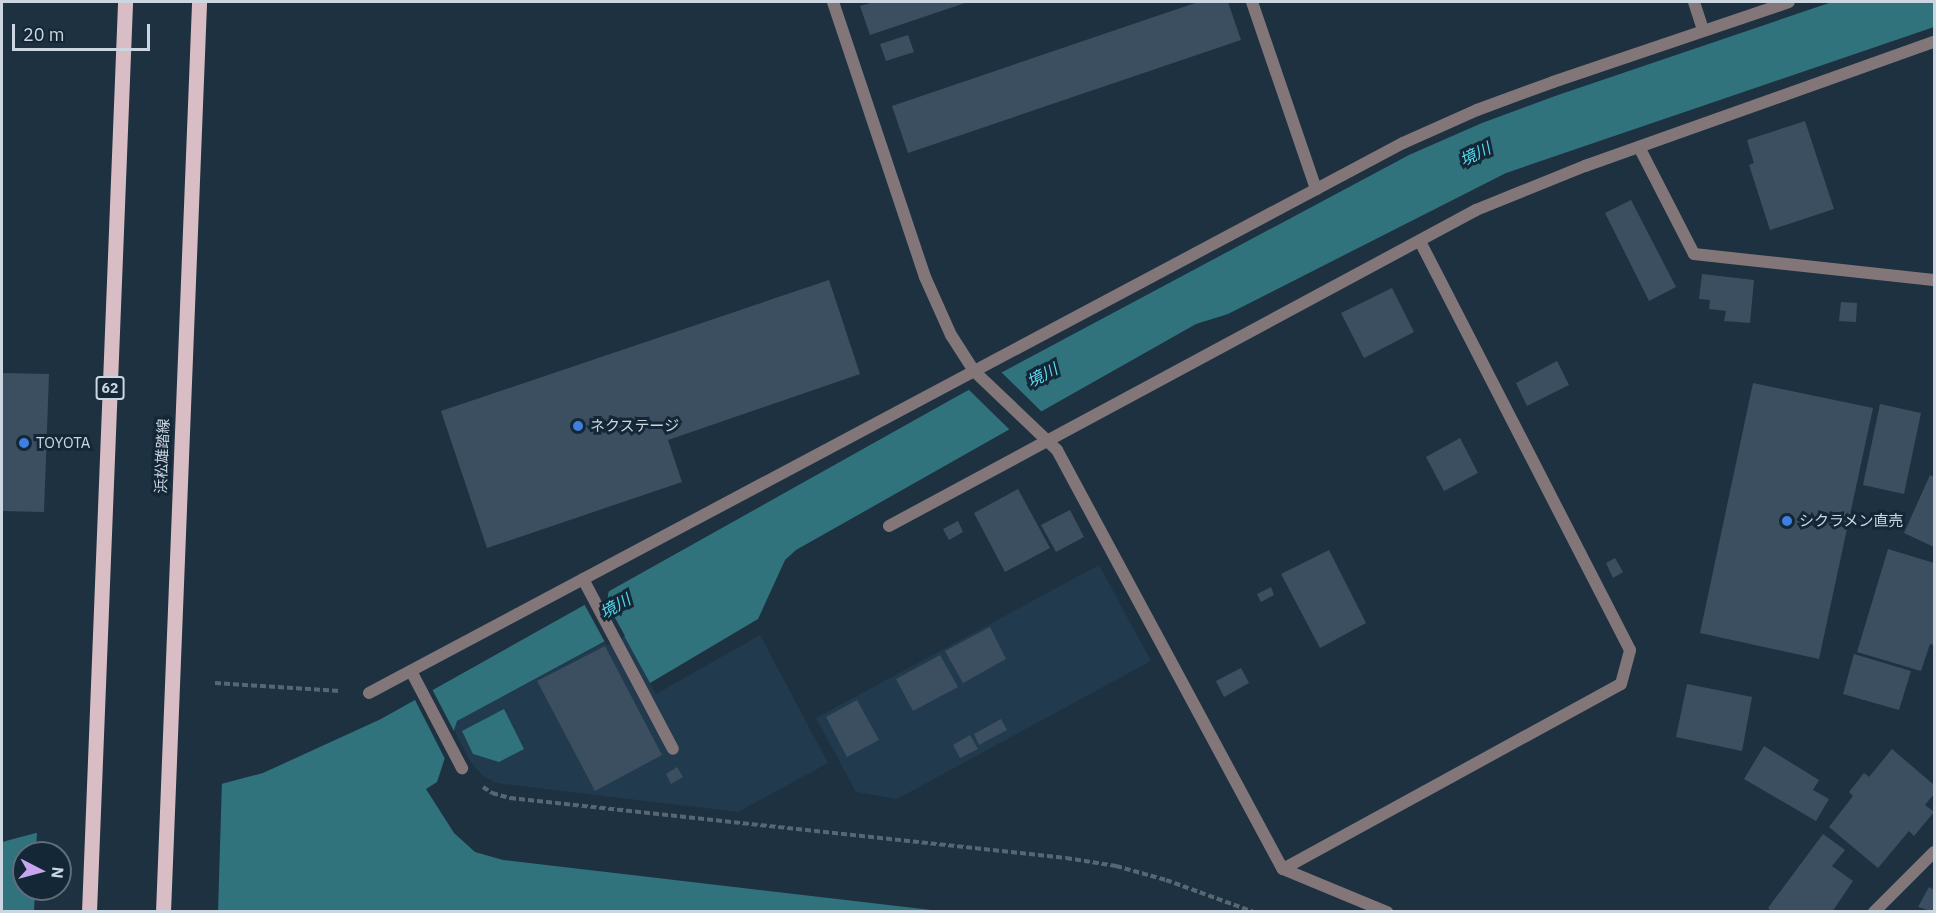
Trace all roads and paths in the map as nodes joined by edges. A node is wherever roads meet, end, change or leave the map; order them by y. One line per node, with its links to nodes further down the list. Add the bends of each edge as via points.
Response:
1 (125, 2): 24 (main road, 62)
2 (199, 2): 25 (main road, 浜松雄踏線)
3 (833, 2): 13 (street, via 925,277 951,336)
4 (1252, 2): 10 (street)
5 (1694, 2): 7 (street)
6 (1789, 2): 7 (street)
7 (1703, 30): 10 (street, via 1477,110)
8 (1935, 42): 9 (street)
9 (1639, 147): 11 (street, via 1476,210); 12 (street, via 1694,254)
10 (1316, 189): 13 (street)
11 (1420, 241): 14 (street); 23 (street, via 1630,650 1621,684)
12 (1935, 280)
13 (978, 374): 14 (street); 16 (street)
14 (1048, 441): 15 (street); 23 (street, via 1057,450)
15 (889, 526)
16 (586, 584): 17 (street); 20 (street)
17 (411, 671): 19 (street); 21 (street)
18 (215, 683): 19 (path)
19 (369, 693)
20 (673, 749)
21 (462, 768): 26 (path, via 492,793 510,798 1066,858 1166,880)
22 (1935, 852): 28 (street)
23 (1283, 869): 27 (street)
24 (89, 912)
25 (163, 912)
26 (1254, 912)
27 (1387, 912)
28 (1874, 912)

